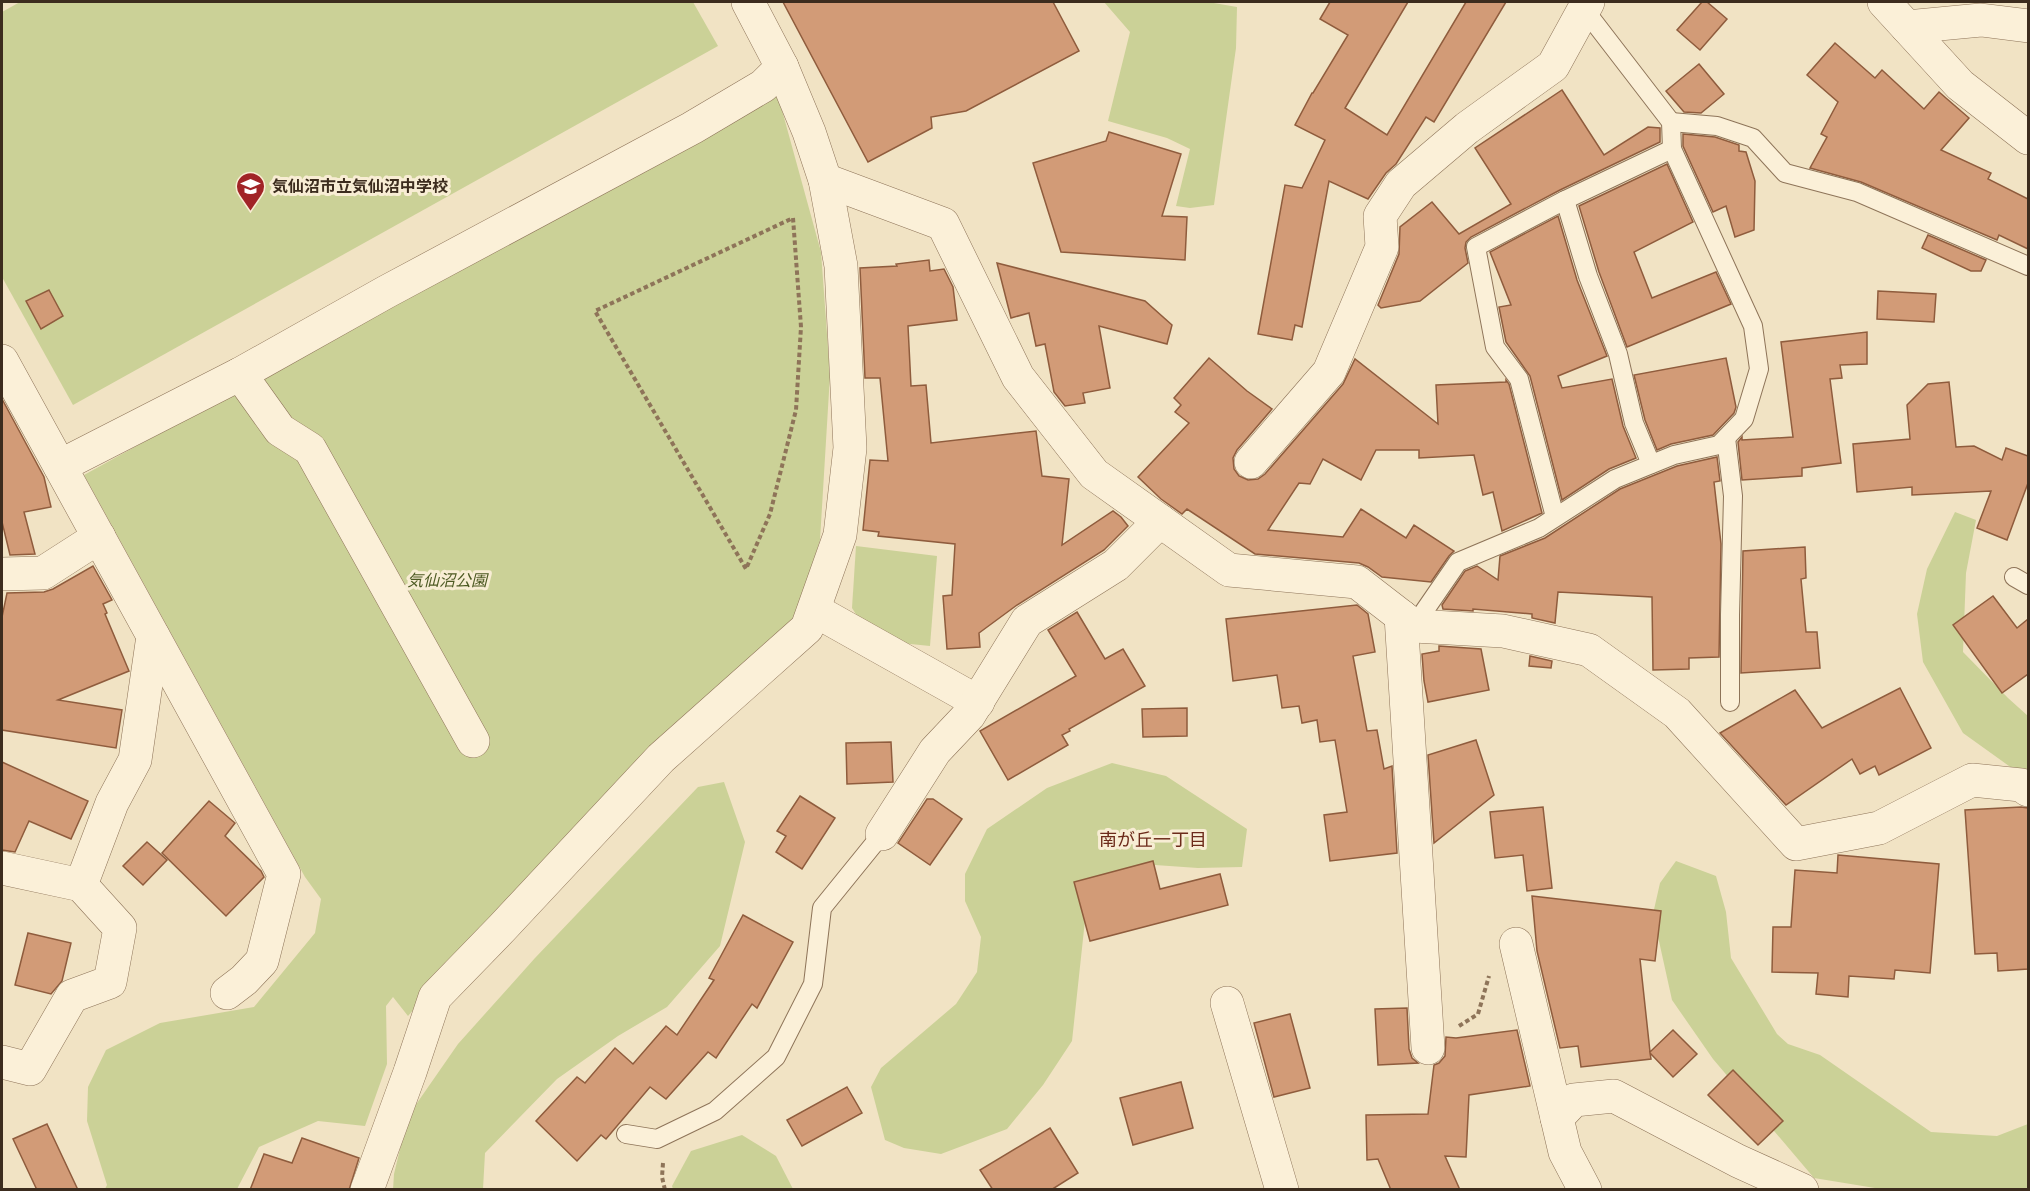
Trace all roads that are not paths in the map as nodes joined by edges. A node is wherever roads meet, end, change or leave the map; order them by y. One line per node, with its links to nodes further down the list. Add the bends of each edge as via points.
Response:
1 (748, 2): 6 (street)
2 (1884, 2): 5 (street)
3 (1586, 5): 7 (lane); 16 (street, via 1553,66 1467,128 1401,184 1380,216 1382,247 1329,372)
4 (2028, 26): 5 (street, via 1981,20)
5 (1907, 27): 8 (street, via 1960,85)
6 (782, 67): 10 (street); 14 (street, via 763,86 692,128)
7 (1671, 122): 9 (lane); 12 (lane, via 1717,126 1752,138 1785,172 1857,192)
8 (2028, 138)
9 (1672, 149): 11 (lane); 15 (lane, via 1753,326 1759,369 1744,418)
10 (825, 180): 20 (street, via 943,224 1018,377 1094,474); 23 (street, via 841,266 850,448 840,535)
11 (1565, 200): 17 (lane, via 1617,354 1634,423); 19 (lane, via 1476,247 1495,347 1518,379)
12 (2028, 266)
13 (2, 361): 18 (street)
14 (240, 374): 18 (street); 28 (street, via 280,430 310,449)
15 (1726, 438): 17 (lane, via 1719,445); 27 (lane, via 1733,496)
16 (1251, 462)
17 (1651, 464): 19 (lane, via 1615,479)
18 (60, 466): 21 (street)
19 (1555, 517): 24 (lane, via 1539,528 1458,562)
20 (1160, 521): 24 (street, via 1229,570 1357,582); 26 (street, via 1116,565 1027,621)
21 (99, 537): 22 (street, via 43,573); 25 (street)
22 (2, 574)
23 (814, 610): 26 (street); 40 (street, via 807,628 661,758 435,997)
24 (1408, 621): 29 (street, via 1503,631 1589,650 1677,713 1796,844 1879,828 1972,780 2021,785); 36 (street)
25 (153, 636): 32 (street, via 135,760 112,803); 34 (street, via 284,874 262,961)
26 (978, 702): 30 (street, via 935,751)
27 (1730, 702)
28 (473, 741)
29 (2028, 790)
30 (882, 834): 39 (lane, via 822,908 813,984 776,1057 715,1111 657,1138)
31 (2, 868): 32 (street)
32 (81, 885): 37 (street, via 120,928 110,982 72,996 30,1069)
33 (1516, 944): 38 (street)
34 (227, 993)
35 (1227, 1003): 41 (street)
36 (1427, 1039)
37 (2, 1062)
38 (1557, 1118): 42 (street, via 1565,1152); 43 (street, via 1574,1100 1614,1096)
39 (626, 1134)
40 (367, 1190)
41 (1282, 1190)
42 (1585, 1190)
43 (1802, 1190)

